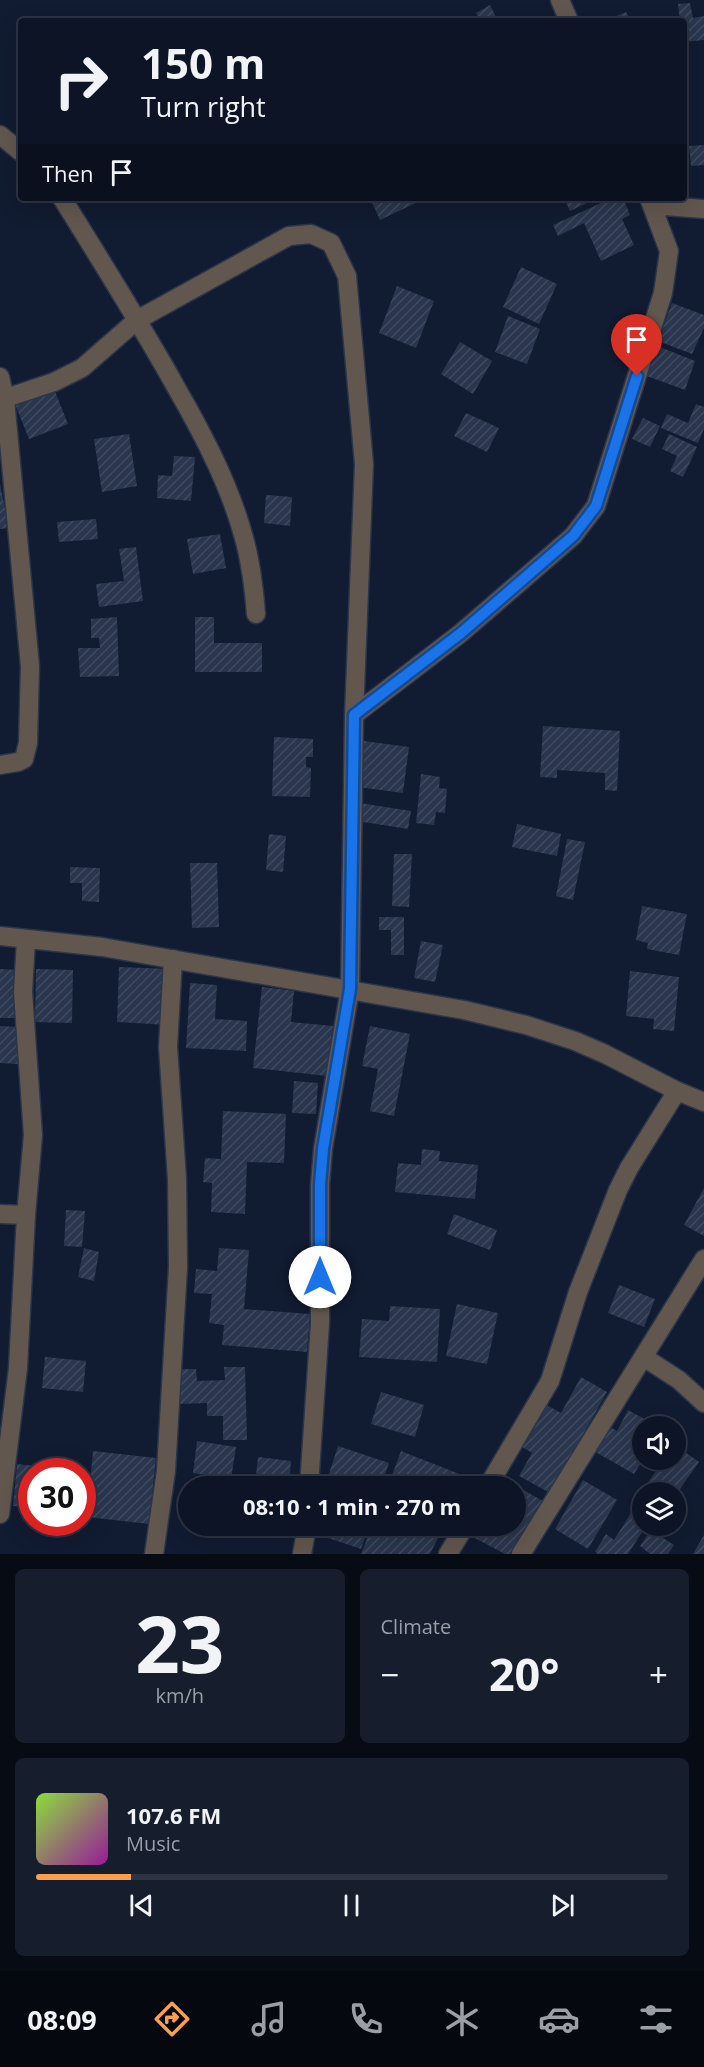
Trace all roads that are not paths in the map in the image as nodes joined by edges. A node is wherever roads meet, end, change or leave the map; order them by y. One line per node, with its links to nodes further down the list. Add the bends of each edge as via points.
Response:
1 (560, 0): 2 (street)
2 (568, 18)
3 (0, 135): 4 (street)
4 (18, 150)
5 (64, 201): 8 (street)
6 (651, 201): 7 (street); 12 (street, via 669,251 663,293 596,506 573,536 461,633)
7 (704, 208)
8 (137, 320): 10 (street, via 82,368); 11 (street, via 202,433 228,493 252,571); 12 (street, via 289,236 311,234 331,243 347,276 364,464)
9 (0, 377): 10 (street)
10 (3, 399): 13 (street, via 30,666 24,759)
11 (256, 614)
12 (354, 715): 17 (street)
13 (0, 765)
14 (0, 936): 15 (street)
15 (26, 939): 16 (street); 21 (street, via 24,1020 33,1134)
16 (173, 959): 17 (street); 30 (street, via 168,1047 177,1179 178,1268 166,1471)
17 (350, 989): 18 (street, via 526,1025 605,1054); 25 (street, via 320,1185 320,1323)
18 (677, 1091): 19 (street); 26 (street, via 618,1190 578,1292 550,1381)
19 (704, 1102)
20 (0, 1214): 21 (street)
21 (26, 1215): 27 (street, via 18,1368)
22 (704, 1259): 23 (street)
23 (645, 1358): 24 (street, via 679,1380); 33 (street)
24 (704, 1403)
25 (310, 1476)
26 (494, 1476)
27 (0, 1514)
28 (305, 1536): 31 (street)
29 (459, 1536): 32 (street)
30 (154, 1554)
31 (302, 1554)
32 (448, 1554)
33 (521, 1554)

